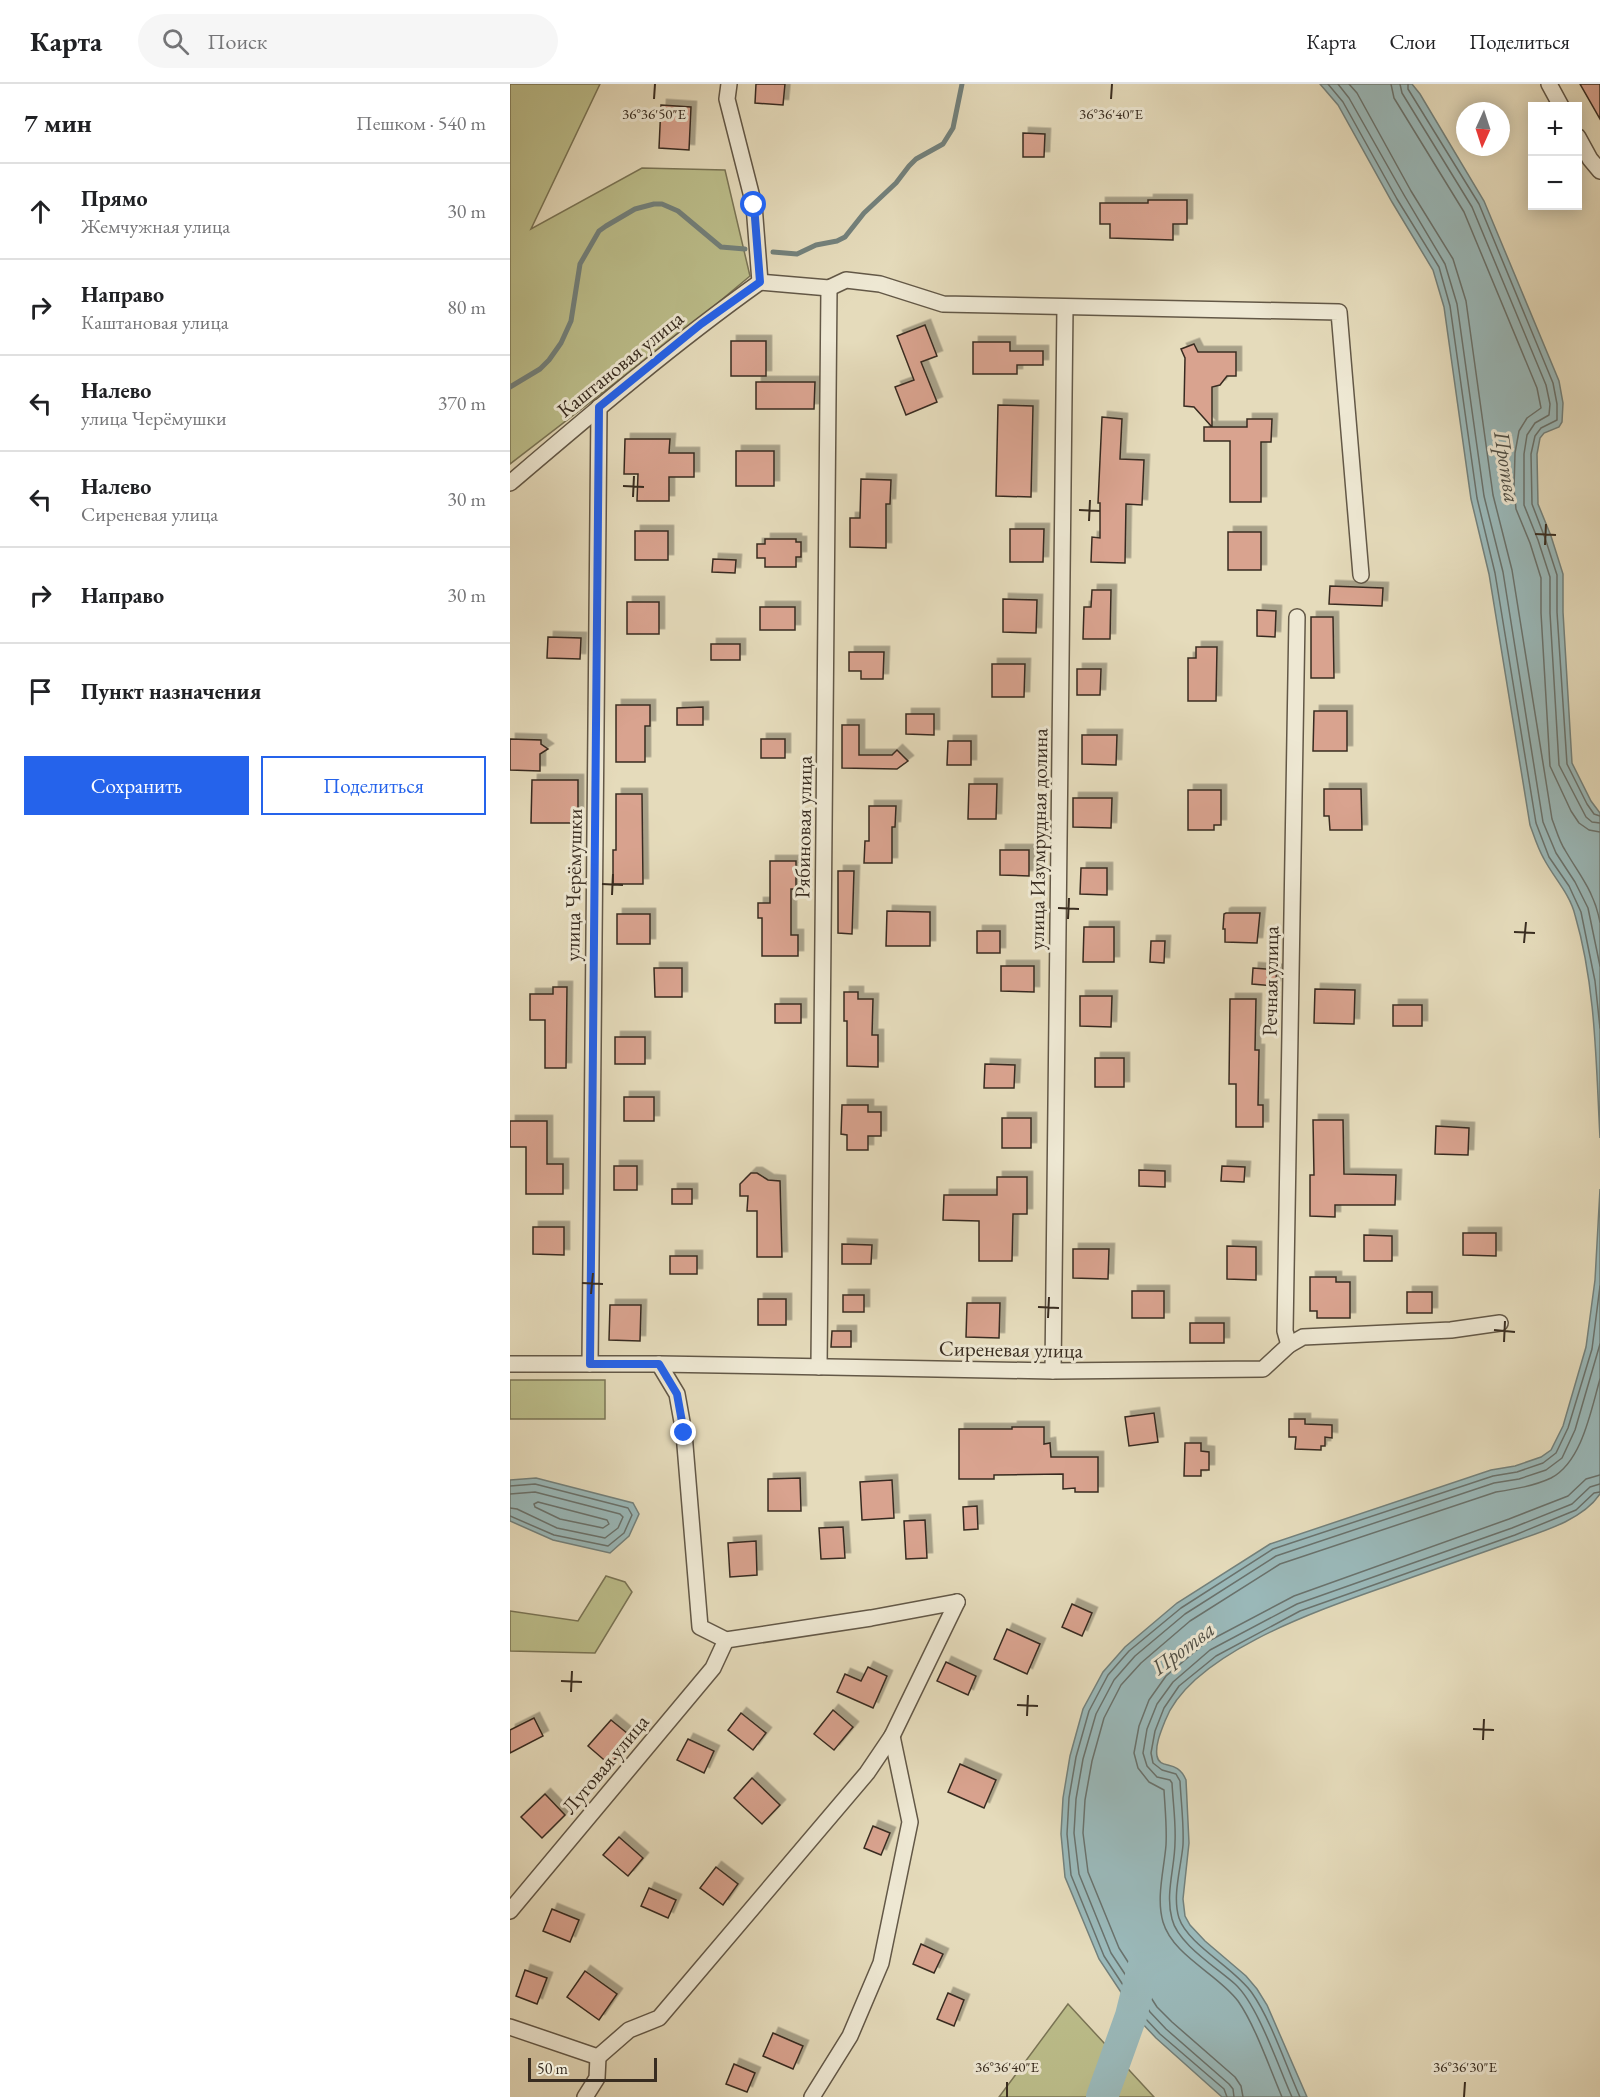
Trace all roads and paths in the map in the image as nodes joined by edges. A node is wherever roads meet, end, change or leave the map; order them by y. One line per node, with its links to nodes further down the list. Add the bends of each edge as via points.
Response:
1 (729, 84): 6 (street, via 727,99 754,205)
2 (1549, 84): 3 (street)
3 (1559, 102)
4 (1582, 144): 5 (street)
5 (1600, 171)
6 (760, 282): 7 (street); 9 (street, Каштановая улица, via 701,324)
7 (829, 288): 8 (street, via 846,280 880,285 943,304); 18 (street, Рябиновая улица)
8 (1065, 307): 11 (street, via 1339,312); 19 (street, улица Изумрудная долина)
9 (599, 407): 10 (street, Каштановая улица); 16 (street, улица Черёмушки)
10 (510, 483)
11 (1361, 575)
12 (1297, 617): 14 (street, Речная улица, via 1285,1331)
13 (1500, 1323): 14 (street, Сиреневая улица, via 1451,1330 1303,1337)
14 (1289, 1345): 19 (street, Сиреневая улица, via 1263,1369)
15 (510, 1364): 16 (street, Сиреневая улица)
16 (590, 1364): 17 (street, Сиреневая улица)
17 (659, 1364): 18 (street, Сиреневая улица); 20 (street, via 677,1394 684,1433 700,1627)
18 (819, 1367): 19 (street, Сиреневая улица)
19 (1053, 1371)
20 (726, 1640): 21 (street, via 957,1602); 22 (street, Луговая улица, via 713,1668)
21 (892, 1736): 24 (street, via 867,1773 659,2018 629,2030); 26 (street, via 910,1821 881,1963 850,2036)
22 (510, 1911)
23 (510, 2027): 24 (street)
24 (598, 2057): 25 (street, via 597,2078)
25 (585, 2097)
26 (813, 2097)

